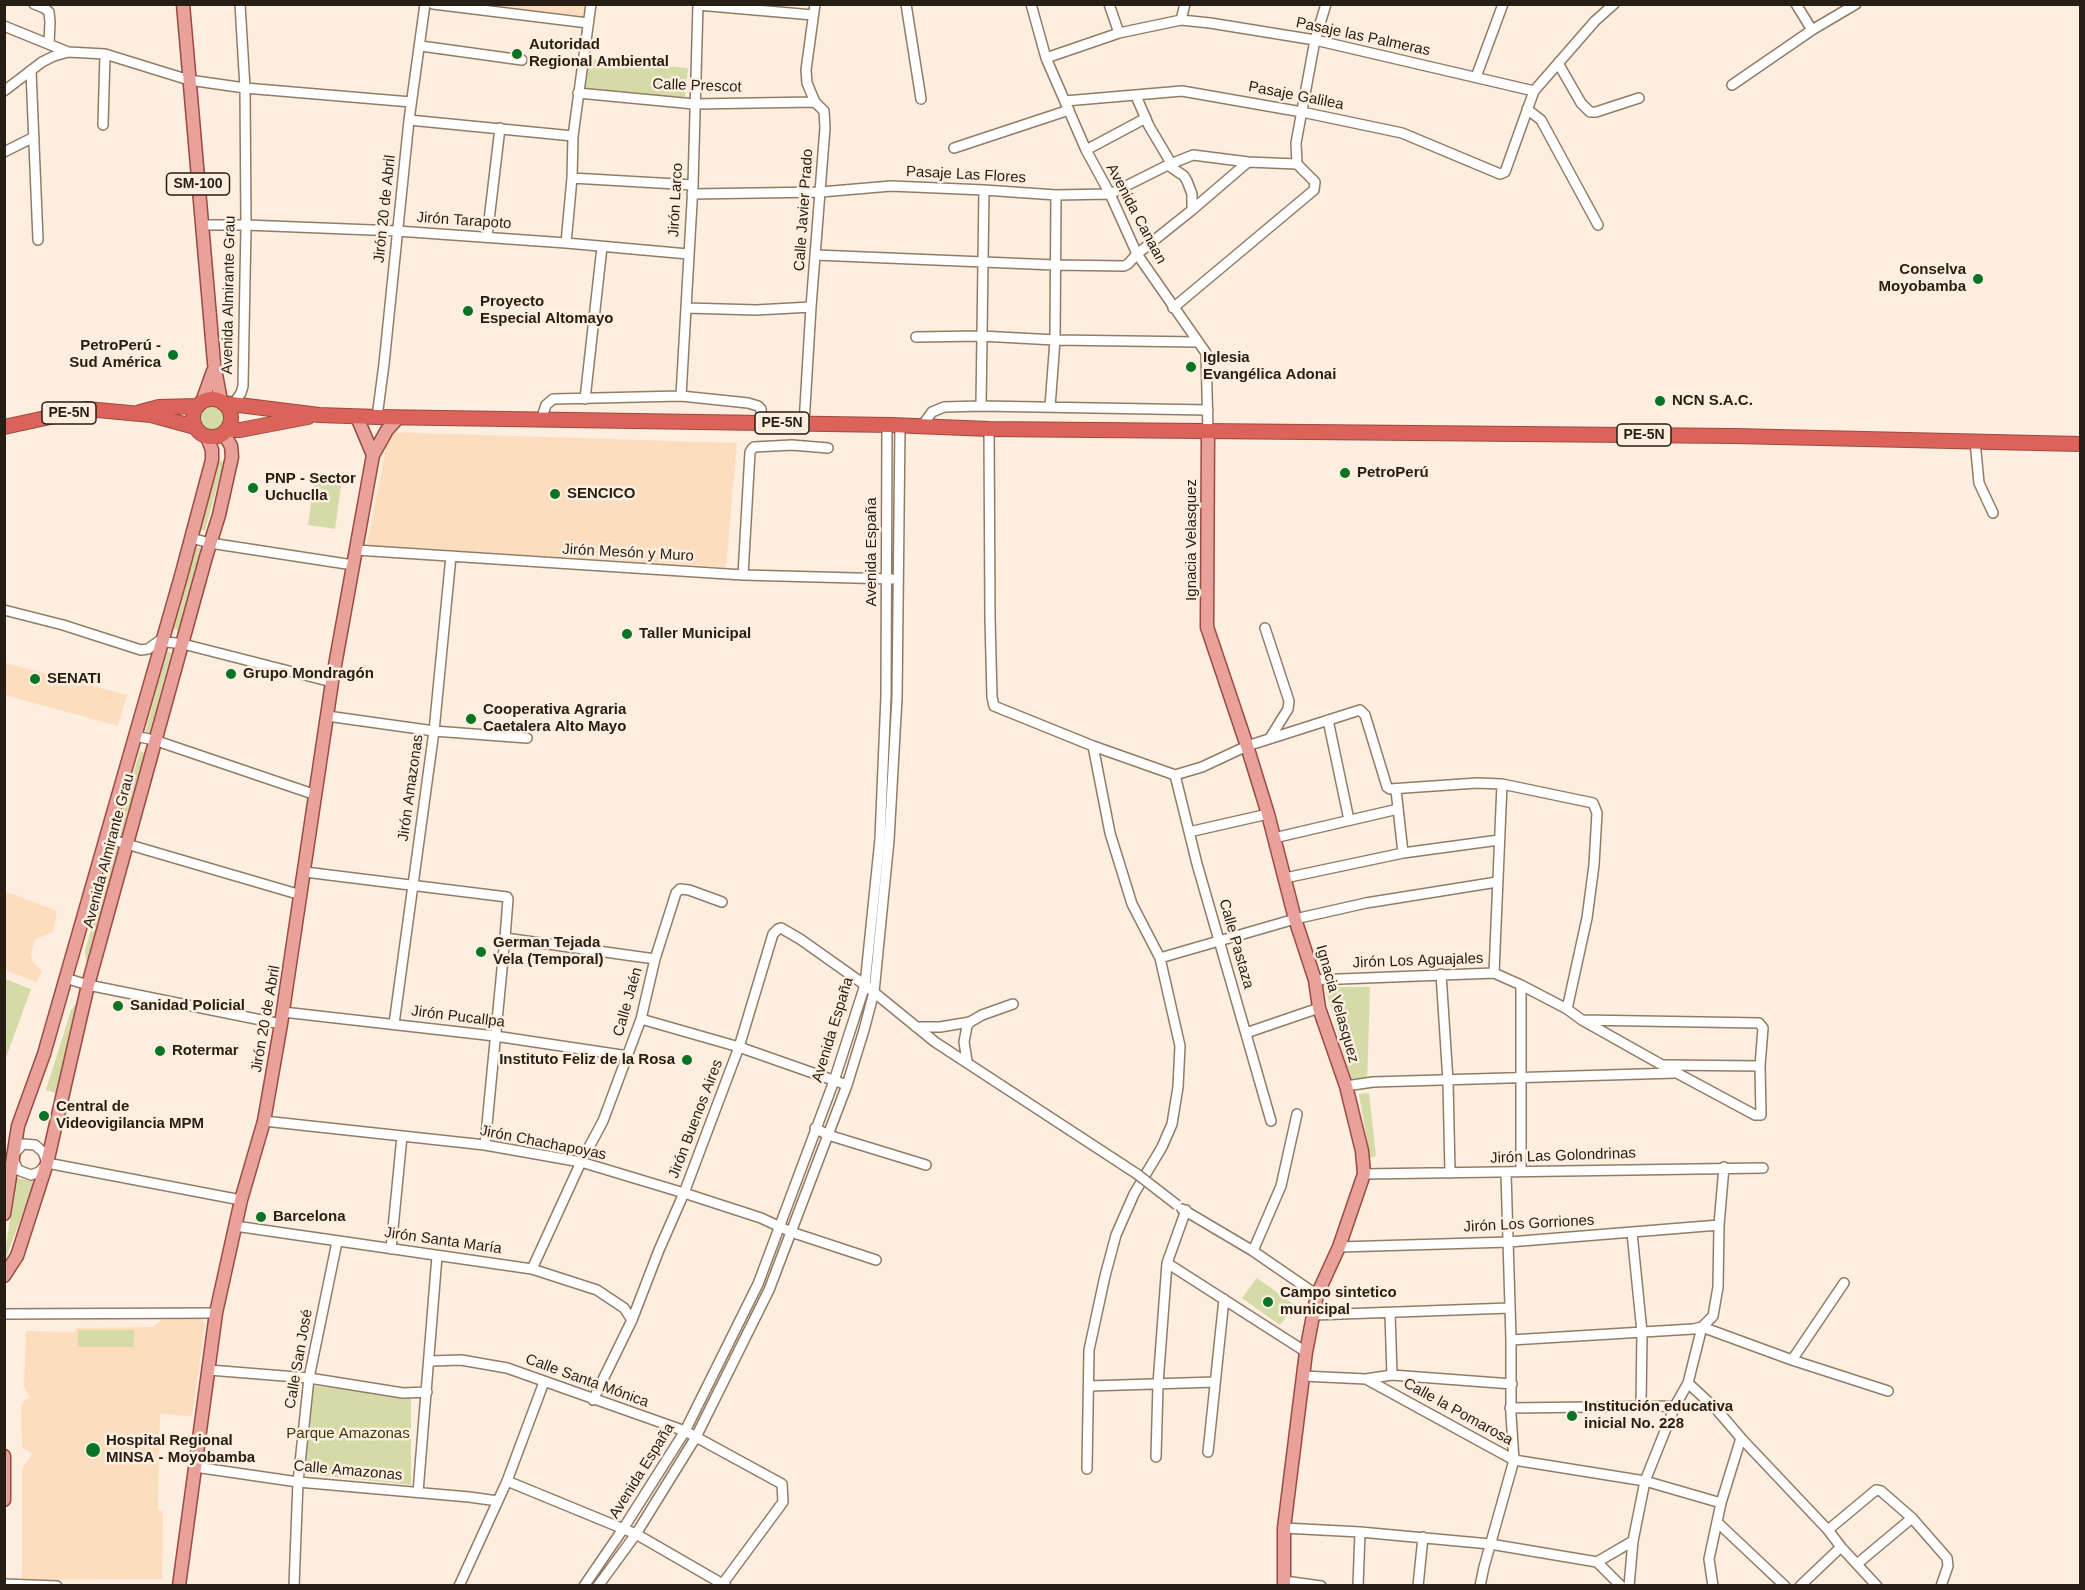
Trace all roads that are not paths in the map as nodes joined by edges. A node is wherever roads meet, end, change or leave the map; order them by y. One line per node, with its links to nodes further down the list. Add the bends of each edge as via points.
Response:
1 (34, 4): 25 (street, via 49,12)
2 (183, 4): 34 (main road, SM-100)
3 (240, 4): 36 (street, Avenida Almirante Grau)
4 (424, 4): 26 (street, Jirón 20 de Abril)
5 (433, 4): 20 (street)
6 (591, 4): 20 (street)
7 (815, 4): 18 (street, Calle Javier Prado)
8 (906, 4): 42 (street)
9 (1031, 4): 29 (street, Avenida Canaan)
10 (1109, 4): 23 (street)
11 (1185, 4): 19 (street)
12 (1326, 4): 24 (street)
13 (1503, 4): 33 (street)
14 (1614, 4): 31 (street)
15 (1796, 4): 22 (street)
16 (1856, 4): 22 (street)
17 (698, 5): 18 (street); 45 (street, Jirón Larco)
18 (813, 15): 44 (street, Calle Javier Prado, via 806,70)
19 (1181, 20): 23 (street, Pasaje las Palmeras); 24 (street, Pasaje las Palmeras)
20 (588, 23): 39 (street)
21 (4, 26): 25 (street)
22 (1812, 30): 35 (street)
23 (1119, 33): 29 (street, Pasaje las Palmeras)
24 (1315, 40): 33 (street, Pasaje las Palmeras); 48 (street)
25 (49, 44): 27 (street)
26 (421, 46): 30 (street); 43 (street, Jirón 20 de Abril)
27 (68, 52): 28 (street); 32 (street)
28 (105, 54): 34 (street); 51 (street)
29 (1046, 58): 46 (street, Avenida Canaan)
30 (522, 60)
31 (1558, 63): 38 (street); 41 (street, via 1590,112)
32 (31, 71): 37 (street); 54 (street)
33 (1476, 77): 38 (street, Pasaje las Palmeras)
34 (189, 80): 36 (street); 68 (main road, SM-100)
35 (1732, 86)
36 (244, 88): 43 (street); 69 (street, Avenida Almirante Grau)
37 (4, 91)
38 (1534, 91): 47 (street)
39 (578, 93): 45 (street, Calle Prescot); 53 (street)
40 (1136, 96): 46 (street, Pasaje Galilea); 48 (street, Pasaje Galilea, via 1182,91); 49 (street)
41 (1639, 98)
42 (921, 99)
43 (411, 102): 50 (street, Jirón 20 de Abril)
44 (815, 102): 45 (street, Calle Prescot); 64 (street, Calle Javier Prado, via 824,111)
45 (694, 104): 62 (street, Jirón Larco)
46 (1067, 106): 55 (street, Pasaje Galilea); 56 (street, Avenida Canaan)
47 (1527, 108): 48 (street, Pasaje Galilea, via 1505,172 1497,174 1402,133); 70 (street, via 1541,120)
48 (1302, 112): 60 (street, via 1296,143)
49 (1146, 118): 56 (street); 59 (street)
50 (410, 120): 52 (street); 71 (street, Jirón 20 de Abril)
51 (102, 125)
52 (500, 128): 53 (street); 72 (street)
53 (573, 136): 61 (street)
54 (34, 137): 57 (street); 73 (street)
55 (954, 148)
56 (1086, 150): 65 (street, Avenida Canaan)
57 (4, 152)
58 (1248, 162): 59 (street, via 1193,155); 60 (street); 67 (street)
59 (1169, 164): 65 (street); 67 (street, via 1187,180)
60 (1297, 164): 83 (street, via 1315,182 1310,195)
61 (572, 178): 62 (street, Pasaje Las Flores); 74 (street)
62 (692, 189): 64 (street, Pasaje Las Flores); 76 (street, Jirón Larco)
63 (984, 190): 64 (street, Pasaje Las Flores, via 891,186); 66 (street, Pasaje Las Flores); 79 (street)
64 (821, 192): 78 (street, Calle Javier Prado)
65 (1110, 194): 66 (street, Pasaje Las Flores); 77 (street, Avenida Canaan)
66 (1056, 195): 80 (street)
67 (1192, 210): 77 (street)
68 (202, 225): 69 (street, Jirón Tarapoto); 88 (main road, SM-100)
69 (246, 225): 71 (street, Jirón Tarapoto); 91 (street, Avenida Almirante Grau, via 243,387)
70 (1598, 225)
71 (397, 231): 72 (street, Jirón Tarapoto); 99 (street, Jirón 20 de Abril)
72 (487, 237): 74 (street, Jirón Tarapoto)
73 (38, 240)
74 (566, 243): 75 (street, Jirón Tarapoto)
75 (602, 247): 76 (street, Jirón Tarapoto); 90 (street)
76 (688, 254): 82 (street, Jirón Larco)
77 (1137, 254): 80 (street, via 1124,266); 83 (street, Avenida Canaan)
78 (816, 255): 79 (street); 81 (street, Calle Javier Prado)
79 (982, 262): 80 (street); 84 (street)
80 (1055, 265): 86 (street)
81 (811, 307): 82 (street); 103 (street, Calle Javier Prado)
82 (687, 308): 89 (street, Jirón Larco)
83 (1173, 308): 87 (street, Avenida Canaan)
84 (981, 336): 85 (street); 86 (street); 93 (street)
85 (916, 337)
86 (1055, 340): 87 (street); 94 (street)
87 (1198, 342): 95 (street, Avenida Canaan, via 1206,353)
88 (214, 363): 91 (main road, SM-100); 92 (main road, SM-100)
89 (681, 396): 90 (street); 102 (street, via 758,406)
90 (585, 399): 101 (street, via 553,399 546,405)
91 (226, 402): 92 (highway, PE-5N, via 214,399); 97 (highway, PE-5N); 110 (highway, via 231,419)
92 (200, 404): 96 (highway, PE-5N); 107 (highway, via 194,413)
93 (981, 406): 94 (street); 106 (street, via 938,408)
94 (1050, 407): 95 (street)
95 (1209, 410): 109 (street, Avenida Canaan)
96 (136, 413): 105 (highway, PE-5N, via 87,409); 107 (highway, PE-5N)
97 (319, 415): 98 (highway, PE-5N); 110 (highway, PE-5N)
98 (357, 417): 99 (highway, PE-5N); 116 (main road)
99 (377, 417): 100 (highway, PE-5N)
100 (398, 418): 101 (highway, PE-5N); 116 (main road)
101 (541, 420): 102 (highway, PE-5N)
102 (762, 423): 103 (highway, PE-5N)
103 (798, 424): 104 (highway, PE-5N); 114 (street, Calle Javier Prado)
104 (894, 425): 106 (highway, PE-5N); 124 (street, Avenida España); 125 (street, Avenida España)
105 (4, 426)
106 (922, 426): 108 (highway, PE-5N)
107 (195, 427): 111 (highway, PE-5N)
108 (989, 429): 109 (highway, PE-5N); 138 (street, via 993,704)
109 (1208, 431): 112 (highway, PE-5N); 139 (main road, Ignacia Velasquez, via 1207,627)
110 (226, 432): 111 (highway, PE-5N); 119 (main road, Avenida Almirante Grau, via 232,457)
111 (207, 437): 118 (main road, Avenida Almirante Grau, via 212,460)
112 (1975, 441): 113 (highway, PE-5N); 117 (street, via 1979,483)
113 (2080, 444)
114 (792, 445): 115 (street); 123 (street, via 754,447 750,452)
115 (828, 448)
116 (373, 455): 120 (main road, Jirón 20 de Abril)
117 (1993, 513)
118 (191, 538): 119 (street); 128 (main road, Avenida Almirante Grau)
119 (210, 543): 122 (street); 129 (main road, Avenida Almirante Grau)
120 (356, 550): 121 (street, Jirón Mesón y Muro); 122 (main road, Jirón 20 de Abril)
121 (451, 556): 123 (street, Jirón Mesón y Muro); 133 (street, Jirón Amazonas)
122 (352, 565): 130 (main road, Jirón 20 de Abril)
123 (743, 575): 124 (street, Jirón Mesón y Muro)
124 (886, 579): 125 (street, Jirón Mesón y Muro); 169 (street, Avenida España, via 880,839)
125 (898, 579): 171 (street, Avenida España, via 890,840)
126 (4, 610): 128 (street, via 141,650)
127 (1265, 628): 136 (street, via 1289,701)
128 (162, 641): 129 (street); 134 (main road, Avenida Almirante Grau)
129 (183, 644): 130 (street); 137 (main road, Avenida Almirante Grau)
130 (332, 682): 131 (main road, Jirón 20 de Abril)
131 (327, 716): 133 (street); 143 (main road, Jirón 20 de Abril)
132 (1328, 720): 136 (street); 142 (street, via 1362,712 1387,787); 146 (street)
133 (434, 731): 135 (street); 156 (street, Jirón Amazonas)
134 (135, 736): 137 (street); 148 (main road, Avenida Almirante Grau)
135 (527, 738)
136 (1270, 738): 139 (street)
137 (154, 740): 143 (street); 151 (main road, Avenida Almirante Grau)
138 (1093, 746): 140 (street); 162 (street, via 1110,833 1132,904)
139 (1247, 746): 140 (street); 145 (main road, Ignacia Velasquez)
140 (1175, 775): 147 (street, Calle Pastaza)
141 (1502, 784): 142 (street); 150 (street); 174 (street, via 1587,801 1593,803 1597,813 1587,918)
142 (1396, 790): 144 (street)
143 (316, 795): 153 (main road, Jirón 20 de Abril)
144 (1398, 809): 146 (street); 152 (street)
145 (1268, 814): 147 (street); 149 (main road, Ignacia Velasquez)
146 (1349, 820): 149 (street)
147 (1189, 832): 161 (street, Calle Pastaza)
148 (106, 838): 151 (street); 166 (main road, Avenida Almirante Grau)
149 (1274, 838): 154 (main road, Ignacia Velasquez)
150 (1500, 840): 152 (street); 155 (street)
151 (128, 843): 157 (street); 168 (main road, Avenida Almirante Grau)
152 (1403, 853): 154 (street)
153 (304, 872): 156 (street); 157 (main road, Jirón 20 de Abril)
154 (1285, 878): 159 (main road, Ignacia Velasquez)
155 (1497, 882): 159 (street); 164 (street)
156 (413, 885): 160 (street, via 507,897); 179 (street, Jirón Amazonas)
157 (301, 895): 175 (main road, Jirón 20 de Abril)
158 (722, 902): 163 (street, Calle Jaén, via 680,890)
159 (1295, 919): 161 (street); 167 (main road, Ignacia Velasquez)
160 (505, 938): 163 (street); 182 (street)
161 (1220, 941): 162 (street); 181 (street, Calle Pastaza)
162 (1160, 958): 255 (street, via 1180,1046 1172,1124 1116,1234 1089,1350)
163 (656, 959): 176 (street, Calle Jaén)
164 (1494, 973): 165 (street, Jirón Los Aguajales); 170 (street, Jirón Los Aguajales)
165 (1441, 974): 167 (street, Jirón Los Aguajales); 191 (street)
166 (65, 978): 168 (street, Jirón Pucallpa); 201 (main road, Avenida Almirante Grau, via 44,1054)
167 (1315, 980): 173 (main road, Ignacia Velasquez)
168 (88, 985): 175 (street, Jirón Pucallpa); 203 (main road, Avenida Almirante Grau)
169 (865, 985): 171 (street); 183 (street, Jirón Buenos Aires, via 781,928 773,934); 190 (street, Avenida España)
170 (1521, 985): 174 (street, Jirón Los Aguajales); 189 (street)
171 (874, 992): 180 (street); 192 (street, Avenida España)
172 (1013, 1004): 178 (street)
173 (1319, 1008): 181 (street); 193 (main road, Ignacia Velasquez)
174 (1567, 1009): 177 (street, Jirón Los Aguajales)
175 (282, 1018): 179 (street, Jirón Pucallpa); 195 (main road, Jirón 20 de Abril)
176 (641, 1019): 183 (street); 184 (street, Calle Jaén)
177 (1582, 1020): 186 (street, Jirón Los Aguajales); 187 (street, via 1759,1023)
178 (970, 1022): 180 (street); 185 (street, via 964,1042)
179 (394, 1024): 182 (street, Jirón Pucallpa)
180 (916, 1027): 185 (street)
181 (1246, 1033): 196 (street, Calle Pastaza)
182 (495, 1036): 184 (street, Jirón Pucallpa); 200 (street)
183 (739, 1047): 190 (street); 211 (street, Jirón Buenos Aires)
184 (628, 1056): 202 (street, Calle Jaén, via 603,1120)
185 (967, 1061): 213 (street, bridge)
186 (1662, 1065): 187 (street); 188 (street, Jirón Los Aguajales)
187 (1760, 1066): 188 (street, Jirón Los Aguajales, via 1758,1116)
188 (1675, 1072): 189 (street)
189 (1521, 1077): 191 (street); 207 (street)
190 (834, 1081): 192 (street); 197 (street, Avenida España)
191 (1449, 1081): 193 (street); 208 (street)
192 (848, 1085): 198 (street, Avenida España)
193 (1346, 1086): 210 (main road, Ignacia Velasquez)
194 (1297, 1114): 224 (street, via 1281,1186)
195 (264, 1121): 199 (street, Jirón Chachapoyas); 212 (main road, Jirón 20 de Abril)
196 (1271, 1121)
197 (815, 1128): 198 (street); 217 (street, Avenida España)
198 (828, 1135): 204 (street); 218 (street, Avenida España)
199 (402, 1136): 200 (street, Jirón Chachapoyas); 223 (street)
200 (485, 1145): 202 (street, Jirón Chachapoyas)
201 (8, 1155): 203 (street, via 28,1144 40,1148); 203 (street, via 18,1170 31,1175); 214 (main road, Avenida Almirante Grau)
202 (581, 1162): 211 (street, Jirón Chachapoyas); 228 (street, Calle Jaén)
203 (47, 1163): 212 (street); 229 (main road, Avenida Almirante Grau, via 17,1256)
204 (927, 1165)
205 (1724, 1167): 206 (street, Jirón Las Golondrinas); 207 (street, Jirón Las Golondrinas); 215 (street)
206 (1764, 1168)
207 (1521, 1171): 209 (street, Jirón Las Golondrinas)
208 (1450, 1173): 209 (street, Jirón Las Golondrinas); 210 (street, Jirón Las Golondrinas)
209 (1506, 1173): 221 (street)
210 (1364, 1174): 222 (main road, Ignacia Velasquez)
211 (684, 1193): 217 (street, Jirón Chachapoyas); 238 (street, Jirón Buenos Aires)
212 (241, 1200): 216 (main road, Jirón 20 de Abril)
213 (1186, 1210): 224 (street); 227 (street)
214 (4, 1214)
215 (1719, 1225): 219 (street, Jirón Los Gorriones); 239 (street, via 1716,1303 1713,1316)
216 (235, 1226): 220 (street, Jirón Santa María); 234 (main road, Jirón 20 de Abril)
217 (780, 1227): 218 (street, Jirón Chachapoyas); 262 (street, Avenida España, via 758,1284)
218 (791, 1232): 226 (street, Jirón Chachapoyas); 263 (street, Avenida España, via 768,1290)
219 (1632, 1233): 221 (street, Jirón Los Gorriones); 240 (street)
220 (337, 1242): 223 (street, Jirón Santa María); 248 (street, Calle San José)
221 (1509, 1242): 222 (street, Jirón Los Gorriones); 233 (street)
222 (1339, 1247): 231 (main road, Ignacia Velasquez)
223 (391, 1249): 225 (street, Jirón Santa María)
224 (1253, 1251): 231 (street)
225 (437, 1256): 228 (street, Jirón Santa María); 244 (street)
226 (876, 1260)
227 (1167, 1263): 232 (street); 253 (street)
228 (532, 1269): 238 (street, Jirón Santa María, via 597,1290 624,1308)
229 (4, 1276)
230 (1844, 1283): 243 (street)
231 (1317, 1295): 237 (main road, Ignacia Velasquez)
232 (1224, 1299): 242 (street); 251 (street)
233 (1510, 1308): 235 (street); 241 (street)
234 (216, 1313): 236 (street); 245 (main road, Jirón 20 de Abril)
235 (1390, 1313): 237 (street); 247 (street)
236 (4, 1314)
237 (1314, 1315): 242 (main road, Ignacia Velasquez)
238 (632, 1320): 258 (street, Jirón Buenos Aires)
239 (1702, 1327): 240 (street); 243 (street); 252 (street)
240 (1642, 1332): 241 (street); 259 (street)
241 (1511, 1340): 254 (street)
242 (1306, 1352): 246 (main road, Ignacia Velasquez)
243 (1792, 1360): 256 (street)
244 (430, 1361): 250 (street, Calle Santa Mónica, via 461,1360 507,1368); 257 (street)
245 (209, 1370): 248 (street); 269 (main road, Jirón 20 de Abril)
246 (1303, 1376): 249 (street); 280 (main road, Ignacia Velasquez)
247 (1392, 1376): 249 (street); 254 (street)
248 (309, 1378): 257 (street, via 393,1392); 273 (street, Calle San José)
249 (1366, 1378): 268 (street, Calle la Pomarosa)
250 (544, 1382): 258 (street, Calle Santa Mónica); 271 (street)
251 (1215, 1382): 253 (street); 265 (street)
252 (1688, 1383): 260 (street); 264 (street)
253 (1158, 1384): 255 (street); 267 (street)
254 (1512, 1384): 261 (street)
255 (1090, 1386): 270 (street)
256 (1888, 1391)
257 (428, 1392): 274 (street)
258 (592, 1400): 262 (street, Calle Santa Mónica)
259 (1641, 1406): 260 (street); 261 (street)
260 (1675, 1406): 272 (street)
261 (1510, 1408): 268 (street)
262 (685, 1431): 263 (street, Calle Santa Mónica); 281 (street, Avenida España)
263 (696, 1437): 284 (street, Avenida España); 294 (street, Calle Santa Mónica, via 782,1484 783,1502)
264 (1741, 1438): 277 (street); 282 (street)
265 (1208, 1452)
266 (4, 1456): 275 (main road)
267 (1156, 1457)
268 (1514, 1460): 272 (street, Calle la Pomarosa); 287 (street)
269 (195, 1467): 273 (street, Calle Amazonas); 296 (main road, Jirón 20 de Abril)
270 (1087, 1469)
271 (507, 1481): 276 (street); 281 (street)
272 (1645, 1481): 277 (street, Calle la Pomarosa); 286 (street)
273 (298, 1482): 274 (street, Calle Amazonas); 293 (street, Calle San José)
274 (418, 1492): 276 (street, Calle Amazonas)
275 (4, 1500)
276 (498, 1501): 297 (street)
277 (1721, 1503): 279 (street)
278 (1912, 1518): 282 (street, via 1879,1490); 290 (street); 310 (street, via 1947,1558)
279 (1717, 1522): 306 (street, via 1709,1559); 307 (street)
280 (1284, 1528): 283 (street); 291 (main road, Ignacia Velasquez)
281 (623, 1529): 284 (street); 298 (street, Avenida España)
282 (1828, 1530): 288 (street)
283 (1360, 1532): 285 (street); 301 (street)
284 (636, 1534): 294 (street); 299 (street, Avenida España)
285 (1423, 1537): 287 (street); 302 (street)
286 (1633, 1540): 289 (street); 305 (street)
287 (1490, 1544): 289 (street); 303 (street)
288 (1840, 1547): 290 (street); 308 (street)
289 (1597, 1562): 304 (street)
290 (1857, 1564): 309 (street)
291 (1284, 1583): 300 (street)
292 (4, 1584): 295 (street)
293 (295, 1585)
294 (723, 1585)
295 (57, 1586)
296 (179, 1586)
297 (459, 1586)
298 (584, 1586)
299 (598, 1586)
300 (1321, 1586)
301 (1358, 1586)
302 (1418, 1586)
303 (1480, 1586)
304 (1621, 1586)
305 (1629, 1586)
306 (1713, 1586)
307 (1785, 1586)
308 (1800, 1586)
309 (1877, 1586)
310 (1941, 1586)

